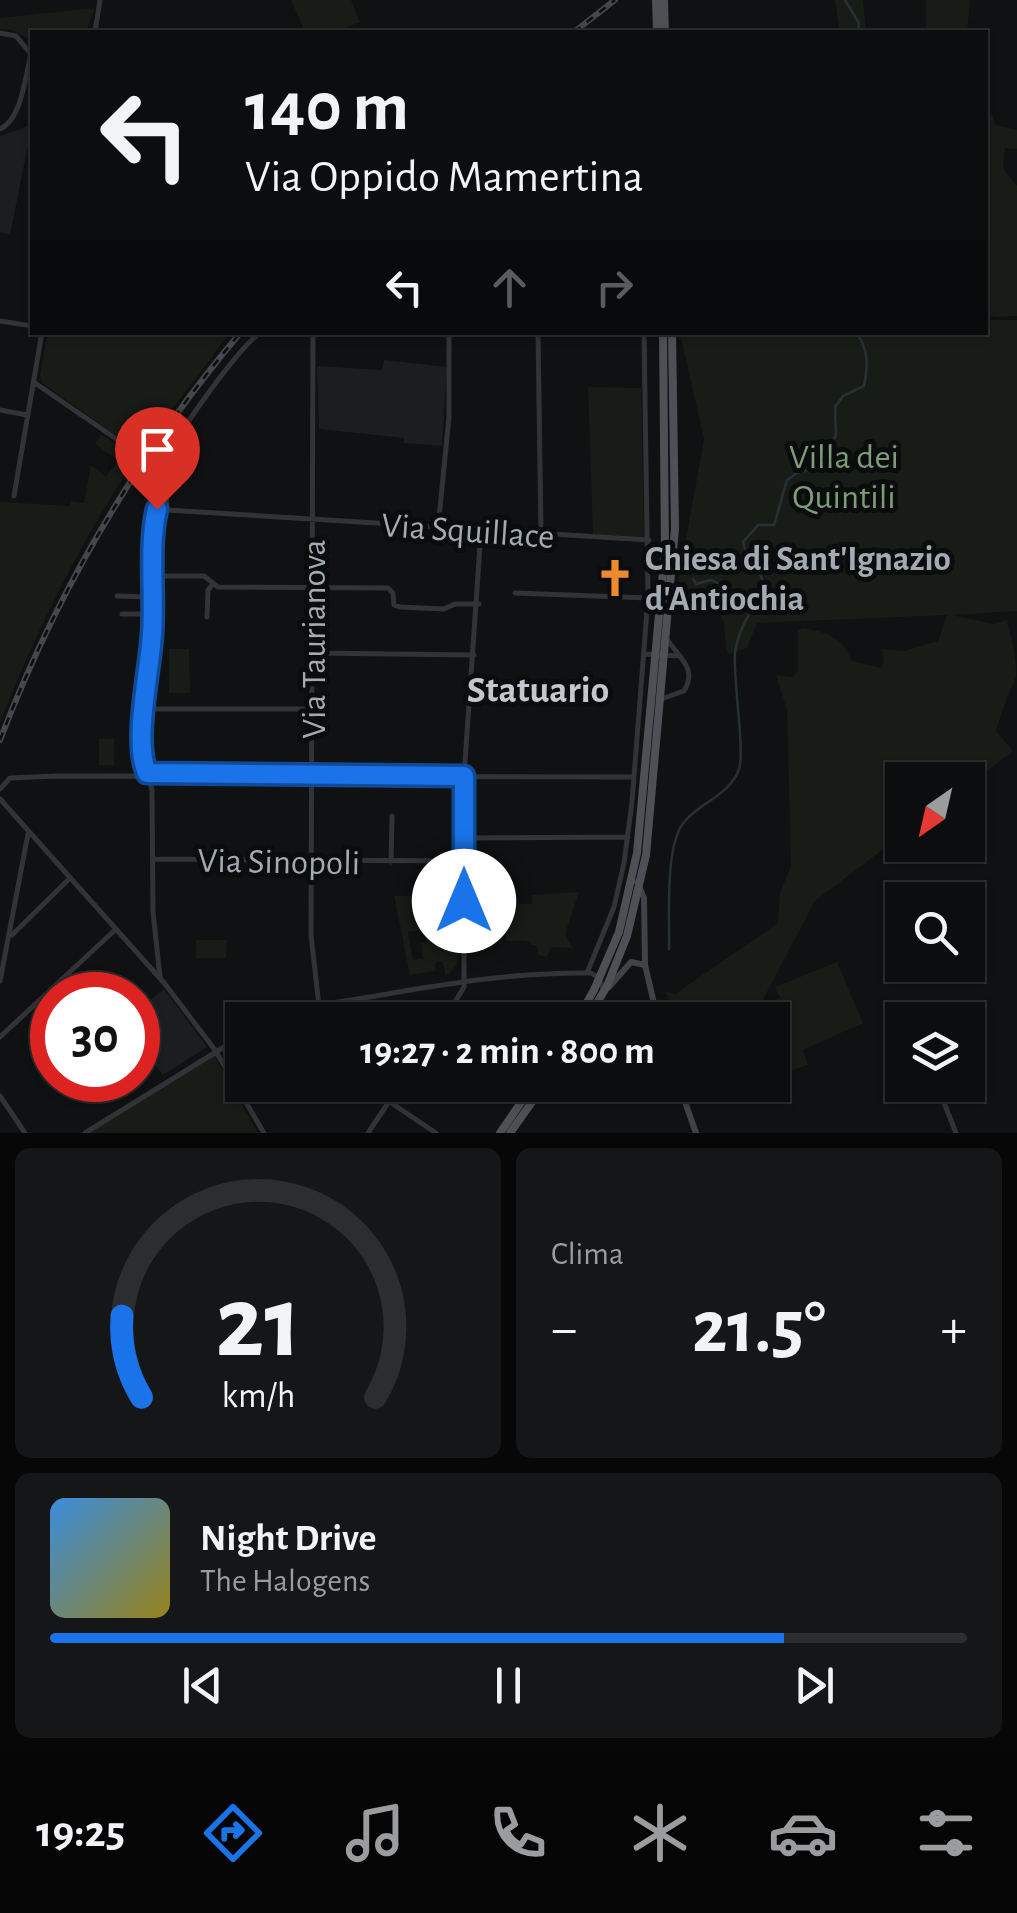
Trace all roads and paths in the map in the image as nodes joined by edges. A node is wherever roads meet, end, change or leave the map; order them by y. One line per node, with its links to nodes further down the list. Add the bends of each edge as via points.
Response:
1 (100, 0): 4 (street)
2 (656, 0): 5 (main road)
3 (664, 0): 6 (main road)
4 (94, 30)
5 (657, 30)
6 (665, 30)
7 (0, 34): 8 (street)
8 (24, 42): 9 (street); 10 (street)
9 (30, 44)
10 (30, 50)
11 (30, 63): 12 (street, via 17,114)
12 (0, 129)
13 (0, 321): 14 (street)
14 (30, 326)
15 (42, 335): 23 (street)
16 (258, 335): 28 (street, via 233,360)
17 (314, 335): 32 (street, Via Taurianova)
18 (448, 335): 33 (street, via 449,417)
19 (538, 335): 35 (street)
20 (644, 335): 25 (street)
21 (664, 335): 24 (main road)
22 (672, 335): 48 (main road, via 675,513)
23 (34, 382): 27 (street); 28 (street)
24 (665, 388): 25 (street); 52 (main road)
25 (646, 389): 36 (street)
26 (0, 410): 27 (street)
27 (27, 416): 29 (street)
28 (160, 469): 30 (street); 31 (street)
29 (14, 496)
30 (158, 507): 31 (street, Via Squillace); 37 (street)
31 (167, 510): 32 (street, Via Squillace)
32 (314, 520): 33 (street, Via Squillace); 39 (street, Via Taurianova)
33 (438, 528): 34 (street, Via Squillace)
34 (482, 531): 35 (street, Via Squillace); 44 (street)
35 (541, 534): 36 (street, Via Squillace)
36 (649, 540): 43 (street)
37 (154, 576): 38 (street, via 204,576); 42 (street)
38 (213, 584): 39 (street); 47 (street)
39 (312, 588): 44 (street, via 389,588 400,608); 49 (street, Via Taurianova)
40 (515, 593): 43 (street)
41 (117, 596): 42 (street)
42 (154, 596): 46 (street)
43 (648, 598): 50 (street)
44 (478, 604): 51 (street)
45 (122, 614): 46 (street)
46 (153, 614): 55 (street)
47 (207, 617)
48 (666, 637): 52 (main road); 53 (street)
49 (312, 653): 51 (street); 56 (street, Via Taurianova)
50 (644, 654): 52 (street); 60 (street)
51 (474, 655): 59 (street)
52 (660, 655): 53 (street); 54 (main road); 71 (main road)
53 (680, 656): 54 (street, via 690,668 688,687)
54 (660, 699): 73 (main road)
55 (144, 709): 56 (street); 57 (street)
56 (312, 709): 58 (street, Via Taurianova)
57 (149, 775): 58 (street); 61 (street, via 12,778); 67 (street)
58 (312, 775): 59 (street); 69 (street, Via Taurianova)
59 (464, 776): 60 (street); 66 (street)
60 (634, 776): 65 (street)
61 (0, 789)
62 (0, 799): 64 (street)
63 (392, 816): 70 (street)
64 (28, 834): 72 (street); 75 (street)
65 (628, 837): 66 (street); 79 (street, via 614,907)
66 (463, 838): 68 (street)
67 (154, 859): 69 (street, Via Sinopoli); 78 (street)
68 (464, 861): 70 (street, Via Sinopoli); 83 (street)
69 (311, 862): 70 (street, Via Sinopoli); 85 (street, Via Taurianova)
70 (391, 862)
71 (633, 878): 73 (main road); 82 (main road)
72 (69, 880): 74 (street); 75 (street)
73 (640, 886): 76 (main road); 84 (main road)
74 (116, 929): 77 (street); 91 (street)
75 (9, 937): 80 (street)
76 (644, 965): 84 (main road, via 629,963); 90 (main road)
77 (155, 972)
78 (159, 972)
79 (587, 972): 82 (street); 83 (street)
80 (1, 975)
81 (160, 977): 93 (street)
82 (600, 978): 84 (street); 88 (main road)
83 (463, 980): 86 (street); 87 (street)
84 (602, 995): 89 (main road)
85 (319, 1002)
86 (341, 1002)
87 (456, 1002)
88 (587, 1002)
89 (598, 1002)
90 (653, 1002)
91 (0, 1037)
92 (225, 1045): 93 (street)
93 (215, 1050): 101 (street); 102 (street)
94 (0, 1096): 100 (street)
95 (390, 1102): 103 (street); 104 (street)
96 (522, 1102): 105 (main road)
97 (532, 1102): 106 (main road)
98 (686, 1102): 107 (main road)
99 (943, 1102): 108 (street)
100 (25, 1133)
101 (85, 1133)
102 (264, 1133)
103 (368, 1133)
104 (436, 1133)
105 (500, 1133)
106 (510, 1133)
107 (696, 1133)
108 (956, 1133)

